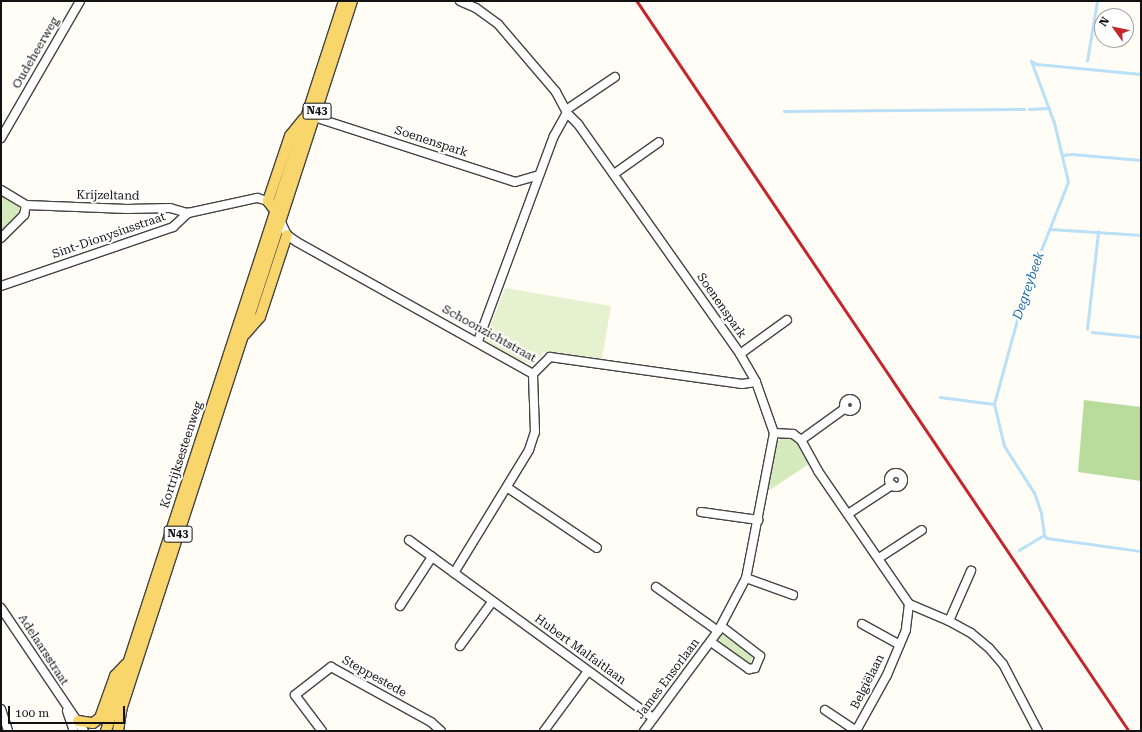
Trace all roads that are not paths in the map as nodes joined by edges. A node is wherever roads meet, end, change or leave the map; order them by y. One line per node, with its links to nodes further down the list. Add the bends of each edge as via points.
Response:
1 (80, 1): 8 (street, Oudeheerweg)
2 (344, 1): 7 (main road, Kortrijksesteenweg / N43)
3 (352, 1): 7 (main road, Kortrijksesteenweg / N43)
4 (460, 1): 6 (street, Soenenspark, via 476,8 498,24 556,92)
5 (615, 77): 6 (street)
6 (568, 114): 10 (street, Soenenspark); 11 (street, via 554,136)
7 (310, 118): 11 (street, Soenenspark, via 515,182); 13 (main road, Kortrijksesteenweg / N43, via 290,136); 15 (main road, Kortrijksesteenweg / N43); 17 (main road, Kortrijksesteenweg / N43)
8 (1, 138)
9 (659, 142): 10 (street)
10 (614, 174): 24 (street, Soenenspark)
11 (540, 175): 23 (street)
12 (1, 190): 14 (street, Krijzeltand)
13 (268, 202): 15 (main road); 16 (street, via 257,198)
14 (26, 205): 16 (street, Krijzeltand, via 170,208); 19 (street, via 24,215)
15 (276, 210): 17 (main road); 55 (main road, Kortrijksesteenweg / N43)
16 (188, 213): 20 (street, Sint-Dionysiusstraat, via 174,227)
17 (280, 220): 18 (street); 22 (main road, Kortrijksesteenweg / N43)
18 (287, 235): 22 (main road, N43, via 260,317); 23 (street, Schoonzichtstraat)
19 (1, 238)
20 (1, 286)
21 (787, 320): 24 (street, Soenenspark)
22 (242, 337): 66 (main road, Kortrijksesteenweg / N43, via 120,715)
23 (478, 341): 25 (street, Schoonzichtstraat)
24 (740, 354): 26 (street, Soenenspark)
25 (533, 374): 26 (street, Schoonzichtstraat, via 550,357 742,384); 31 (street, via 535,432 529,450)
26 (756, 382): 28 (street)
27 (844, 409): 29 (street)
28 (774, 436): 29 (street, via 792,434); 34 (street, James Ensorlaan)
29 (802, 440): 33 (street, via 818,471)
30 (892, 485): 33 (street)
31 (508, 488): 37 (street); 41 (street)
32 (701, 512): 34 (street)
33 (848, 514): 39 (street)
34 (758, 520): 42 (street, James Ensorlaan)
35 (922, 530): 39 (street)
36 (409, 540): 38 (street, Hubert Malfaitlaan)
37 (597, 548)
38 (432, 557): 41 (street, Hubert Malfaitlaan); 47 (street)
39 (879, 558): 46 (street)
40 (971, 571): 49 (street)
41 (454, 573): 45 (street, Hubert Malfaitlaan)
42 (746, 578): 44 (street); 51 (street, James Ensorlaan)
43 (656, 587): 51 (street, James Ensorlaan)
44 (793, 595)
45 (492, 602): 54 (street); 56 (street, Hubert Malfaitlaan)
46 (909, 604): 49 (street); 53 (street, Belgiëlaan, via 910,618)
47 (400, 606)
48 (1, 608): 57 (street, Adelaarsstraat)
49 (949, 621): 72 (street, via 971,633 998,659)
50 (862, 624): 53 (street, Belgiëlaan)
51 (720, 629): 52 (street, James Ensorlaan); 52 (street, James Ensorlaan, via 760,656 755,668 749,669)
52 (711, 642): 60 (street, James Ensorlaan)
53 (900, 645): 71 (street, Belgiëlaan)
54 (460, 646)
55 (129, 661): 61 (main road, N43, via 115,676 100,718 93,723); 65 (main road, Kortrijksesteenweg / N43)
56 (588, 671): 60 (street, Hubert Malfaitlaan); 69 (street)
57 (65, 706): 61 (street, Adelaarsstraat); 63 (street, Adelaarsstraat)
58 (1, 709): 62 (street)
59 (825, 710): 71 (street, Belgiëlaan)
60 (653, 718): 70 (street, James Ensorlaan)
61 (78, 721): 64 (street, Adelaarsstraat)
62 (8, 731)
63 (74, 731)
64 (84, 731)
65 (106, 731)
66 (118, 731)
67 (322, 731): 68 (street, Steppestede, via 295,695 331,667 431,722)
68 (441, 731)
69 (544, 731)
70 (644, 731)
71 (856, 731)
72 (1038, 731)

